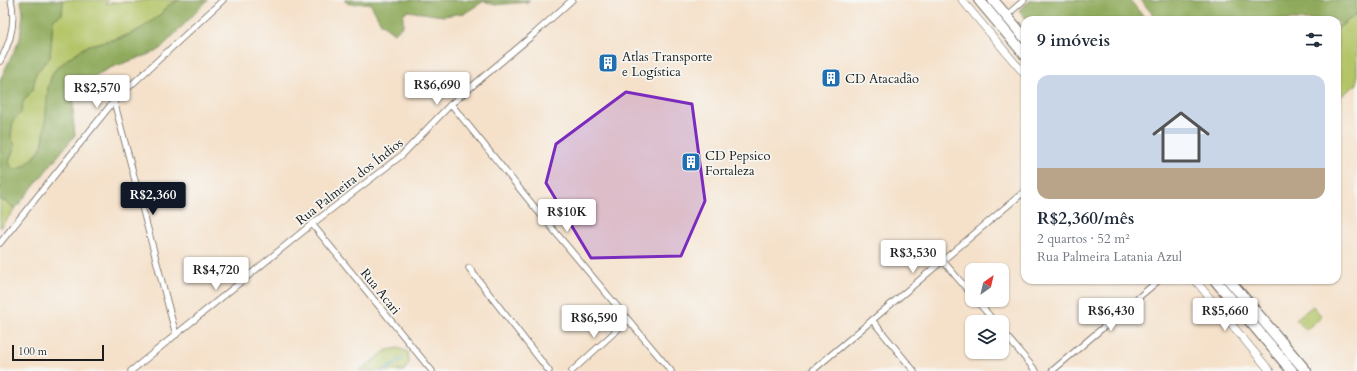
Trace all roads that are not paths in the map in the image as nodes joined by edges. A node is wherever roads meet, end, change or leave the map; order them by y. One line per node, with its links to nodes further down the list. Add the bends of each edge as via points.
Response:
1 (11, 0): 11 (street, via 13,29)
2 (223, 0): 13 (street)
3 (572, 0): 14 (street, Rua Palmeira dos Índios)
4 (962, 0): 12 (street)
5 (979, 0): 10 (highway)
6 (993, 0): 8 (highway)
7 (1024, 0): 8 (street)
8 (1006, 16): 9 (highway)
9 (1021, 33)
10 (1021, 50)
11 (0, 61)
12 (1021, 70)
13 (114, 101): 17 (street); 29 (street)
14 (451, 104): 16 (street, Rua Palmeira dos Índios, via 402,155); 27 (street)
15 (1021, 193): 18 (street)
16 (312, 224): 29 (street, Rua Palmeira dos Índios); 32 (street, Rua Acari)
17 (0, 243)
18 (943, 260): 24 (street); 28 (street)
19 (469, 268): 33 (street)
20 (1154, 284): 39 (street)
21 (1198, 284): 40 (street)
22 (1218, 284): 41 (highway)
23 (1232, 284): 42 (highway)
24 (965, 287)
25 (982, 307): 26 (street)
26 (989, 315)
27 (628, 320): 34 (street); 35 (street)
28 (872, 320): 36 (street); 37 (street)
29 (176, 335): 31 (street, Rua Palmeira dos Índios)
30 (1009, 339): 38 (street)
31 (131, 371)
32 (432, 371)
33 (549, 371)
34 (572, 371)
35 (671, 371)
36 (812, 371)
37 (914, 371)
38 (1036, 371)
39 (1052, 371)
40 (1270, 371)
41 (1292, 371)
42 (1306, 371)

